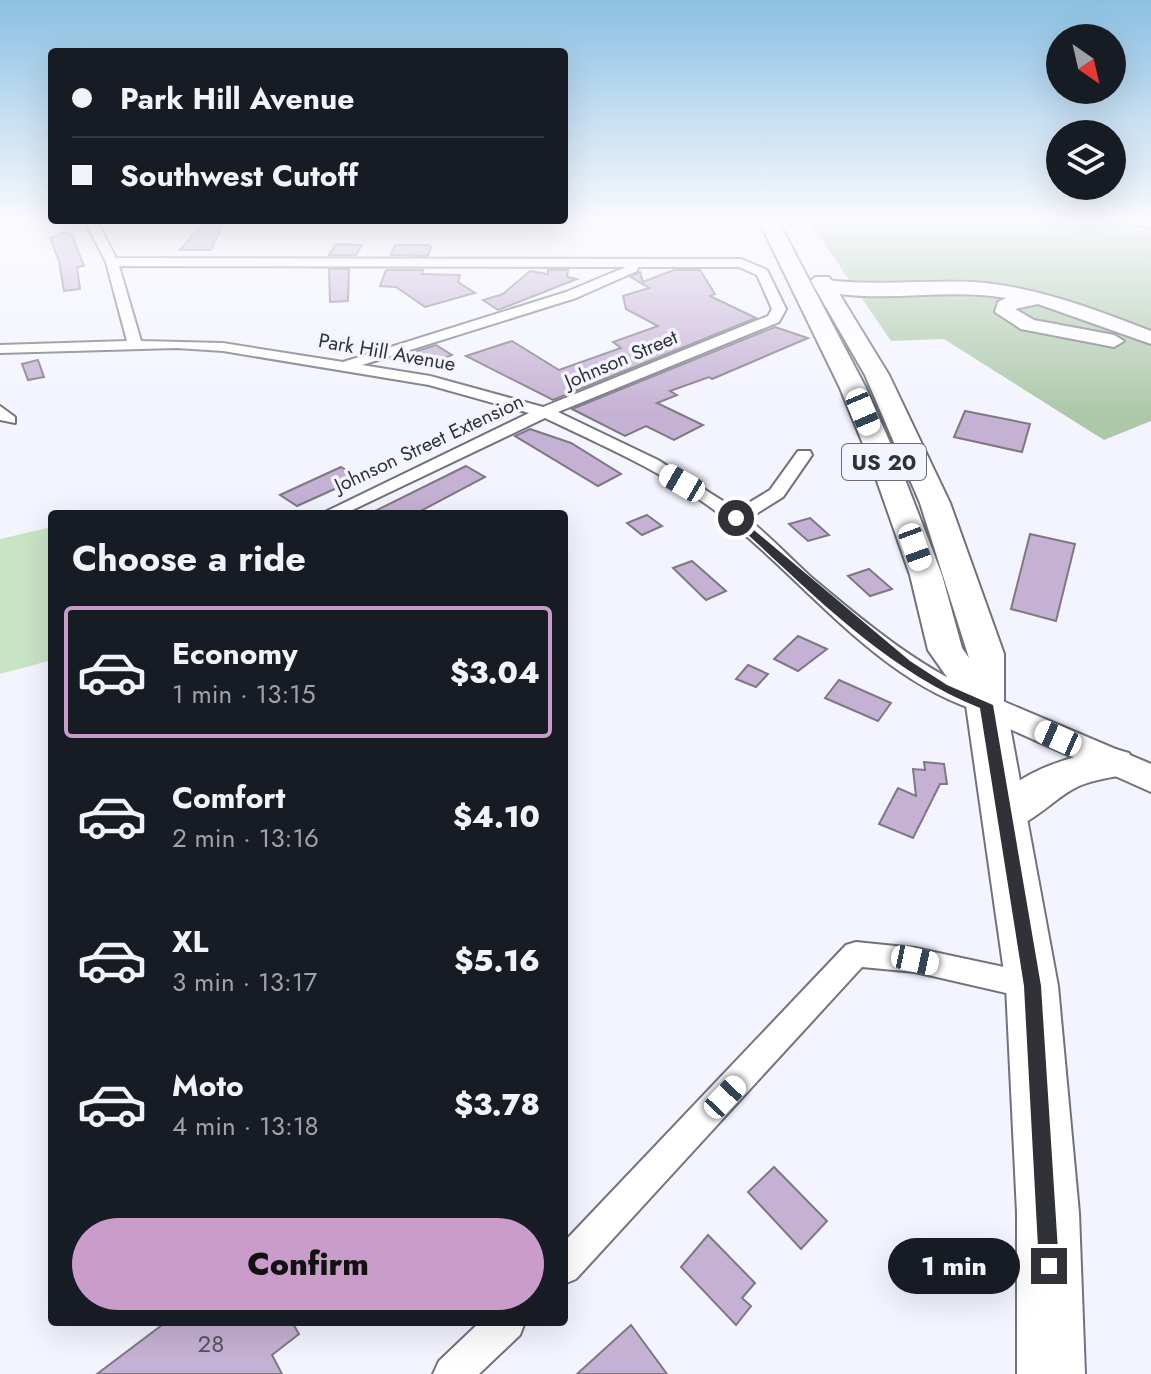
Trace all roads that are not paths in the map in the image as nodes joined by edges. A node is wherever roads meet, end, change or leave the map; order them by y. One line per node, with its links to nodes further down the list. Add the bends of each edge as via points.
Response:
1 (118, 285): 8 (street)
2 (594, 285): 11 (street)
3 (768, 285): 12 (street, Johnson Street, via 779,309 774,319)
4 (804, 285): 13 (main road, US 20)
5 (825, 286): 6 (main road, via 975,288); 13 (main road, US 20, via 877,375)
6 (1067, 307): 7 (main road); 10 (main road, via 1024,299 1004,308 1028,325)
7 (1151, 338)
8 (135, 345): 9 (street, Park Hill Avenue); 11 (street, Park Hill Avenue, via 223,347)
9 (0, 349)
10 (1151, 349)
11 (345, 366): 12 (street, Park Hill Avenue, via 466,389)
12 (547, 413): 15 (street, Johnson Street Extension); 16 (street, Park Hill Avenue, via 652,464)
13 (889, 434): 17 (main road, US 20, via 935,503 987,654)
14 (804, 455): 16 (street, via 784,489)
15 (338, 510)
16 (736, 518): 17 (street, Park Hill Avenue, via 853,623)
17 (964, 697): 18 (main road); 20 (highway, US 20)
18 (1115, 763): 19 (main road); 20 (main road, via 1067,773 1035,789)
19 (1151, 779)
20 (1005, 816): 21 (highway, US 20)
21 (1032, 986): 22 (street, via 915,960 856,954); 25 (highway, US 20, via 1048,1213)
22 (568, 1263)
23 (503, 1326): 24 (street)
24 (452, 1374)
25 (1051, 1374)

